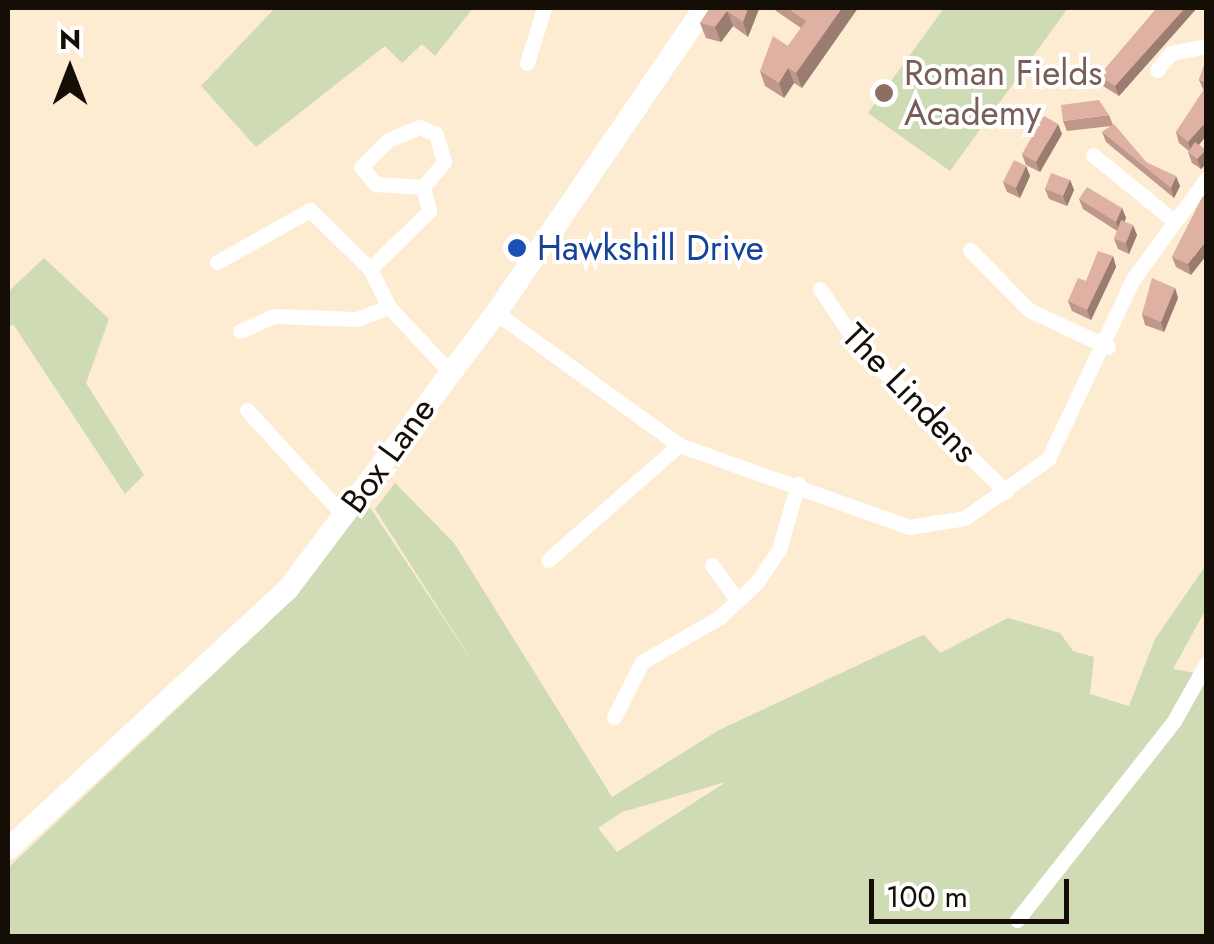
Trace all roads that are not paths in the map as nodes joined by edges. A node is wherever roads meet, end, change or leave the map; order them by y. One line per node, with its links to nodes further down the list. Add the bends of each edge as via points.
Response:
1 (544, 8): 4 (street)
2 (704, 8): 15 (main road, Box Lane)
3 (1203, 46): 5 (street, via 1172,53)
4 (527, 63)
5 (1157, 70)
6 (1093, 155): 9 (street)
7 (1206, 179): 9 (street)
8 (423, 187): 8 (street, via 444,162 436,134 419,127 388,140 362,167 376,184); 12 (street, via 429,211)
9 (1173, 220): 17 (street, via 1133,279)
10 (970, 250): 17 (street, via 1029,310)
11 (217, 262): 12 (street, via 310,210)
12 (370, 269): 14 (street)
13 (820, 290): 22 (street, The Lindens, via 859,347)
14 (389, 307): 16 (street, via 356,319 274,316); 18 (street)
15 (496, 313): 18 (main road, Box Lane); 20 (street)
16 (240, 331)
17 (1108, 347): 22 (street, via 1048,459)
18 (448, 370): 23 (main road, Box Lane)
19 (246, 410): 23 (street)
20 (679, 445): 21 (street); 24 (street)
21 (798, 484): 22 (street, via 909,527 965,518); 26 (street, via 779,549)
22 (1006, 492)
23 (344, 516): 29 (main road, Box Lane, via 269,609)
24 (548, 560)
25 (712, 565): 26 (street)
26 (738, 601): 28 (street, via 642,662)
27 (1206, 664): 30 (street, via 1174,721)
28 (614, 717)
29 (8, 849)
30 (1017, 920)

